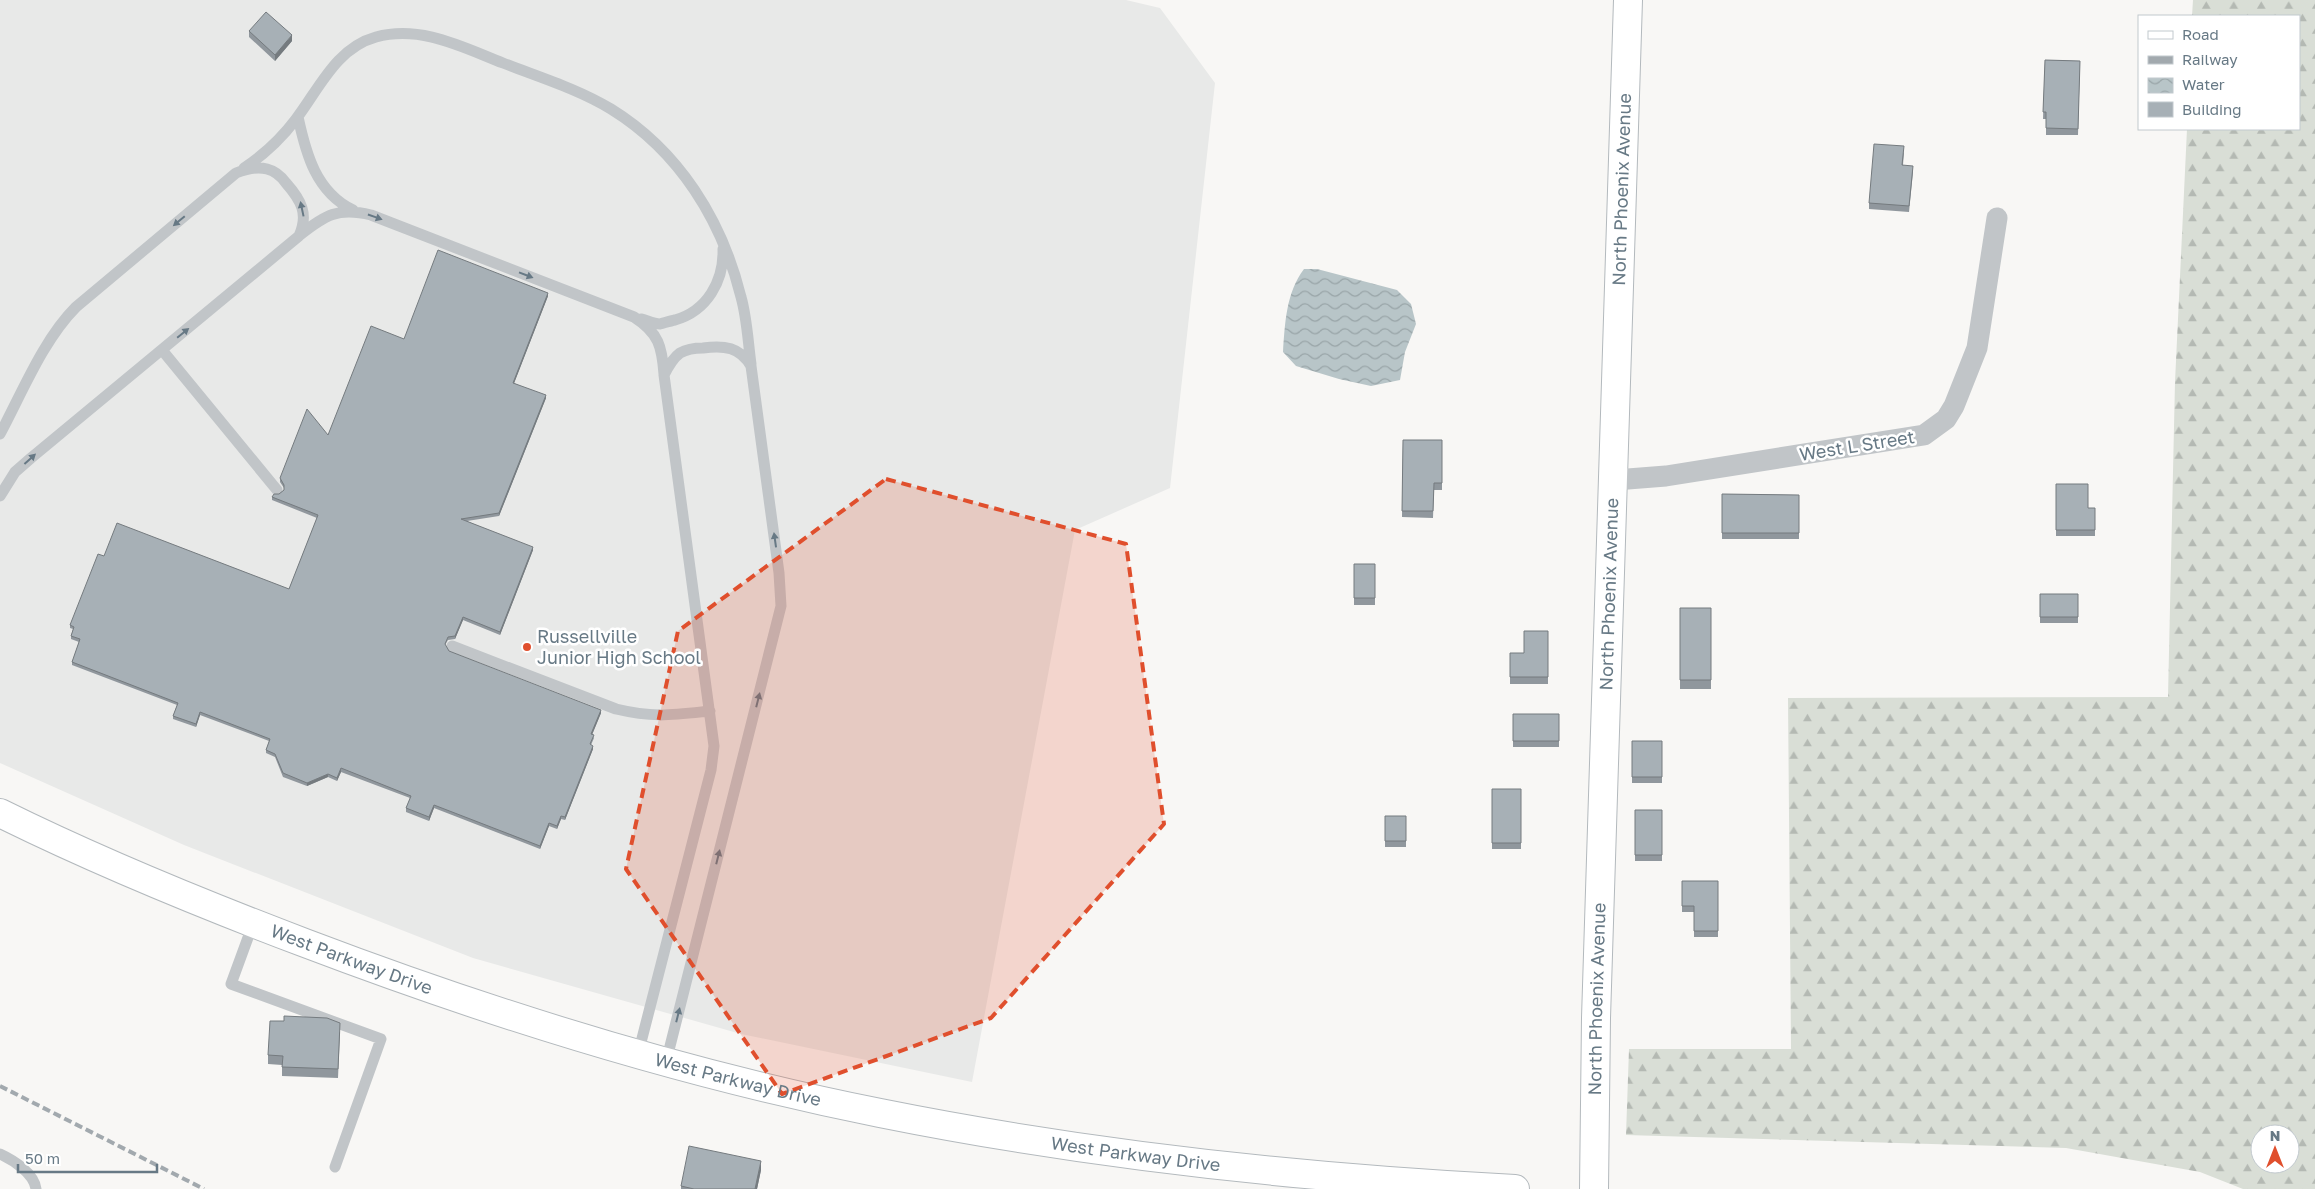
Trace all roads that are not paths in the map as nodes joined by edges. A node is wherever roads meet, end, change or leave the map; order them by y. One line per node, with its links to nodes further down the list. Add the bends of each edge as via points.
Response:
1 (1628, 0): 13 (main road, North Phoenix Avenue)
2 (298, 117): 3 (lane, via 266,154); 4 (lane, via 316,173 330,196); 7 (lane, via 330,69 351,49 375,37 408,33 433,36 546,79 611,109 652,139 687,177)
3 (236, 173): 6 (lane, one-way to 3, via 303,227 302,205 280,175 258,168); 12 (lane, one-way to 12, via 64,319)
4 (353, 211): 6 (lane, via 336,212); 8 (lane, one-way to 8, via 371,215)
5 (1997, 218): 13 (street, West L Street, via 1977,348 1946,420 1924,435 1666,476)
6 (299, 236): 9 (lane, one-way to 6)
7 (722, 243): 8 (lane, via 723,263 719,280 706,303 686,317 660,324); 10 (lane, via 742,299)
8 (634, 317): 11 (lane, via 646,324 656,337 662,351)
9 (162, 350): 14 (lane); 15 (lane, one-way to 9, via 15,472)
10 (751, 366): 11 (lane, via 746,357 728,346 704,348 680,353); 21 (lane, one-way to 10, via 781,606)
11 (664, 376): 17 (lane)
12 (0, 434)
13 (1615, 480): 26 (main road, North Phoenix Avenue, via 1596,1018)
14 (276, 490)
15 (0, 496)
16 (452, 646): 17 (lane, via 616,710 661,717)
17 (710, 711): 20 (lane, via 713,758)
18 (0, 814): 19 (main road, West Parkway Drive, via 174,893)
19 (253, 924): 20 (main road, West Parkway Drive, via 510,1016); 23 (lane, via 231,984 381,1039)
20 (638, 1054): 21 (main road, West Parkway Drive)
21 (666, 1062): 25 (main road, West Parkway Drive, via 751,1085 881,1113 1036,1141 1209,1165 1416,1184)
22 (0, 1154): 24 (lane, via 24,1170)
23 (335, 1168)
24 (36, 1189)
25 (1515, 1189)
26 (1594, 1189)

